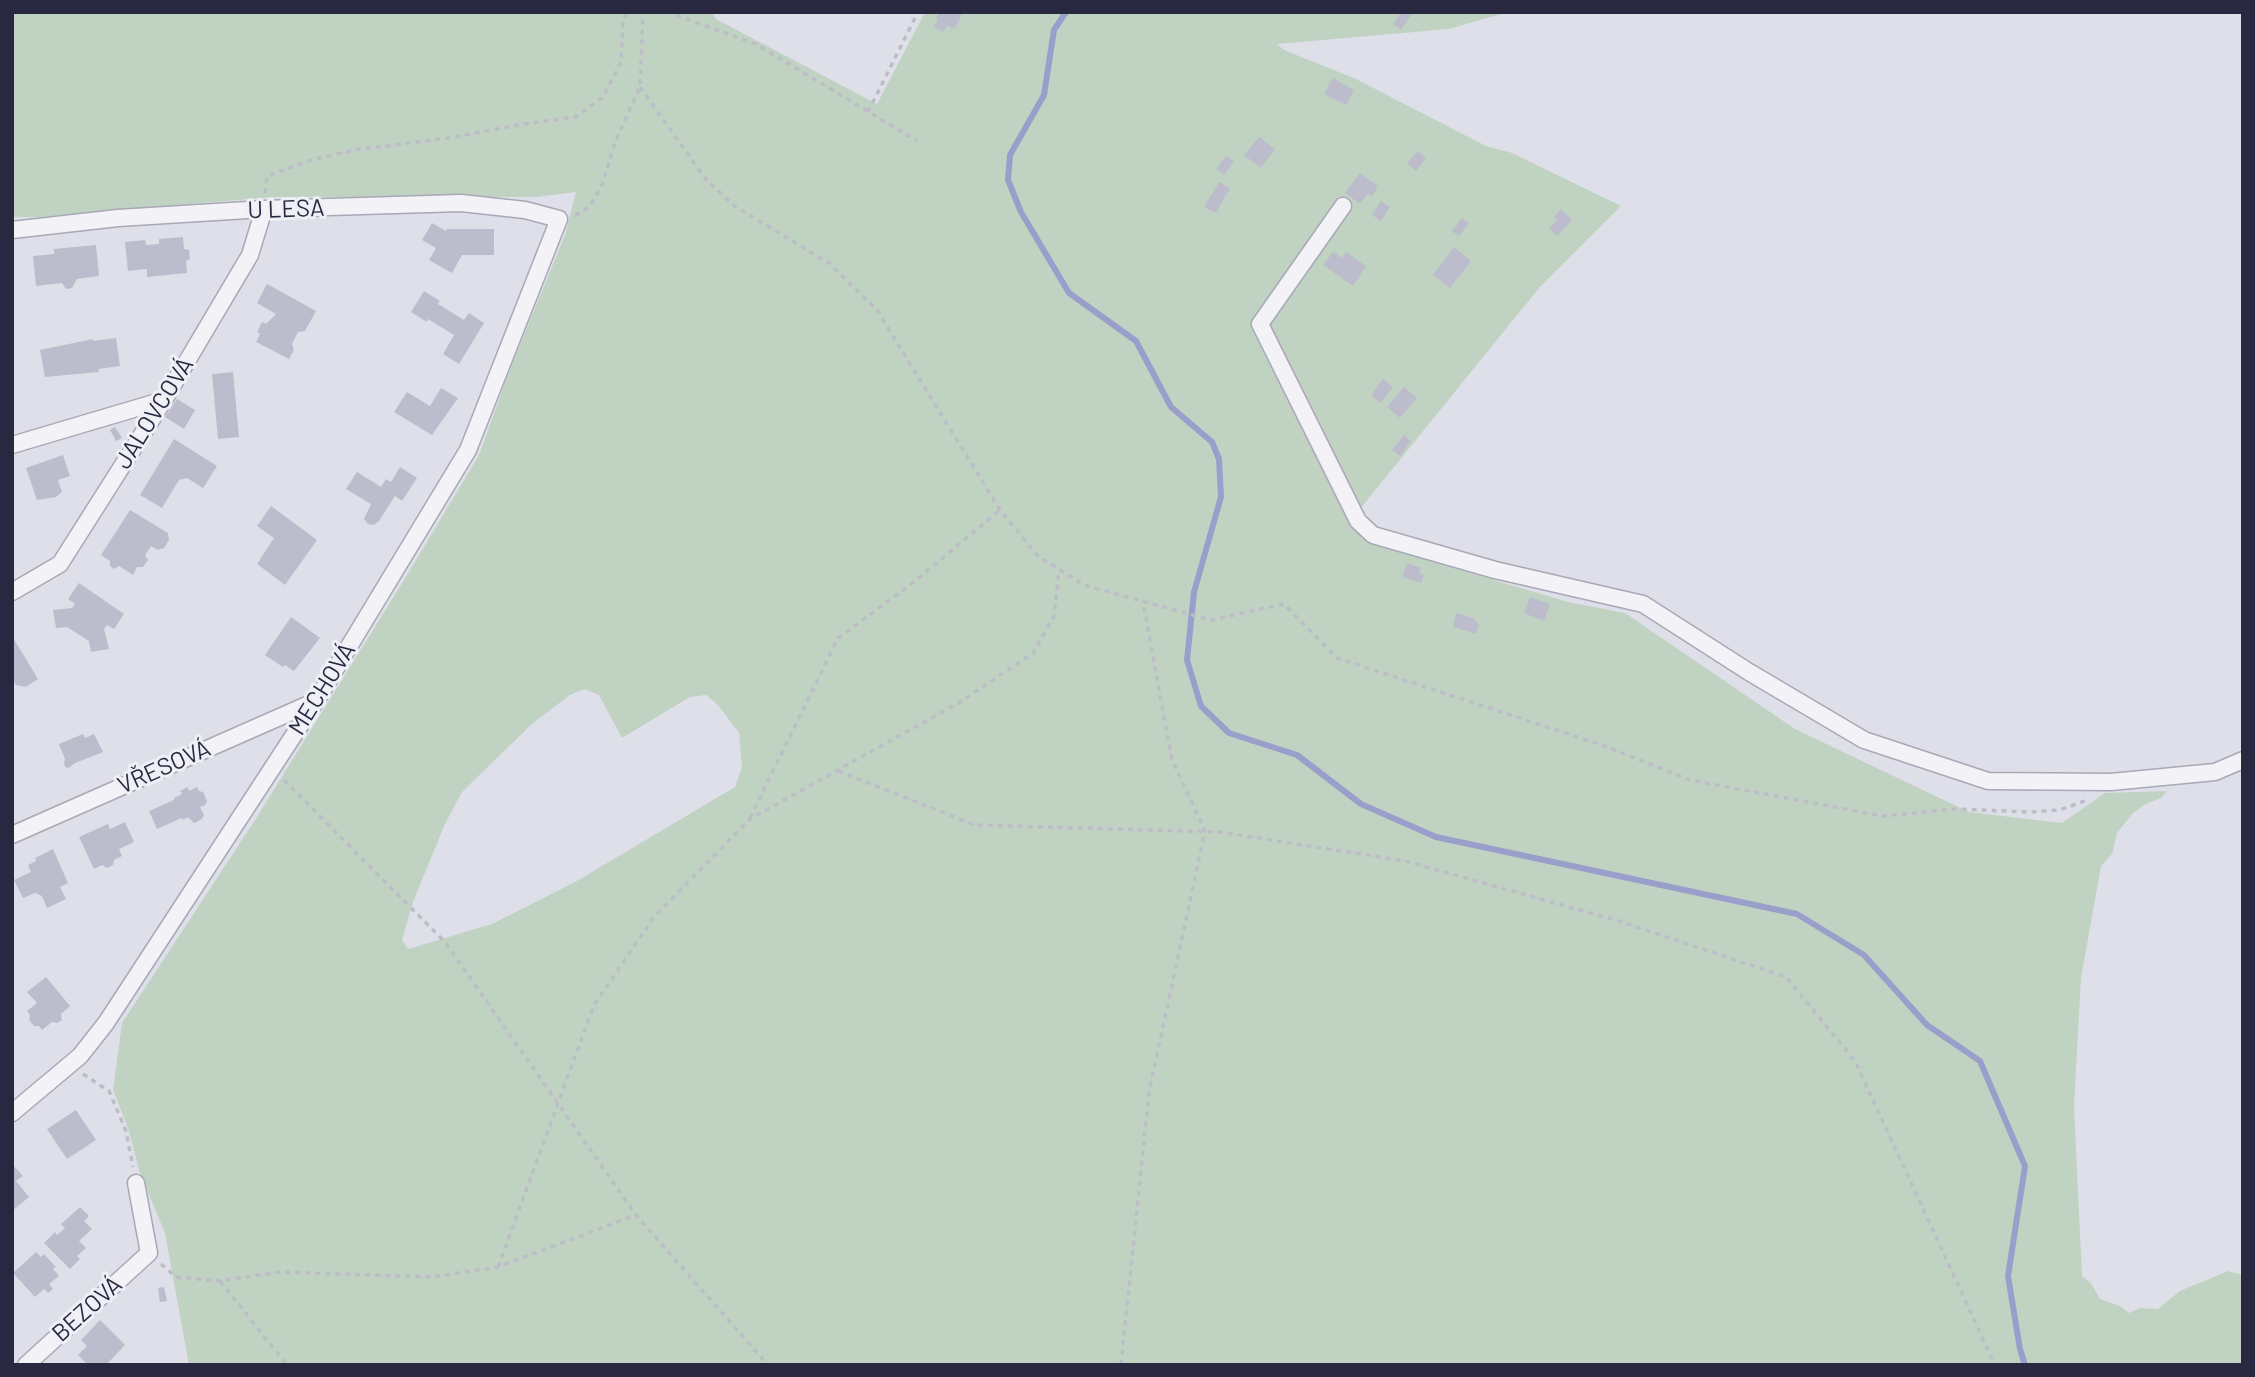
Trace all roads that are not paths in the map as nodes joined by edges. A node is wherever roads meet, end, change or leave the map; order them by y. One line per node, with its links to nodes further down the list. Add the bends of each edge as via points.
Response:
1 (1343, 206): 9 (street, via 1260,324 1358,521 1373,534 1495,570 1643,604 1864,740 1988,781 2111,782 2215,772)
2 (264, 209): 3 (street, U LESA, via 461,203); 4 (street, U LESA); 5 (street, JALOVCOVÁ, via 250,255)
3 (559, 219): 8 (street, MECHOVÁ, via 468,450)
4 (12, 230)
5 (164, 400): 6 (street); 7 (street, JALOVCOVÁ, via 60,564)
6 (12, 444)
7 (12, 592)
8 (316, 701): 10 (street, VŘESOVÁ); 11 (street, MECHOVÁ, via 106,1023 80,1056)
9 (2243, 760)
10 (12, 835)
11 (12, 1113)
12 (136, 1183): 13 (street, BEZOVÁ, via 149,1253)
13 (26, 1365)

